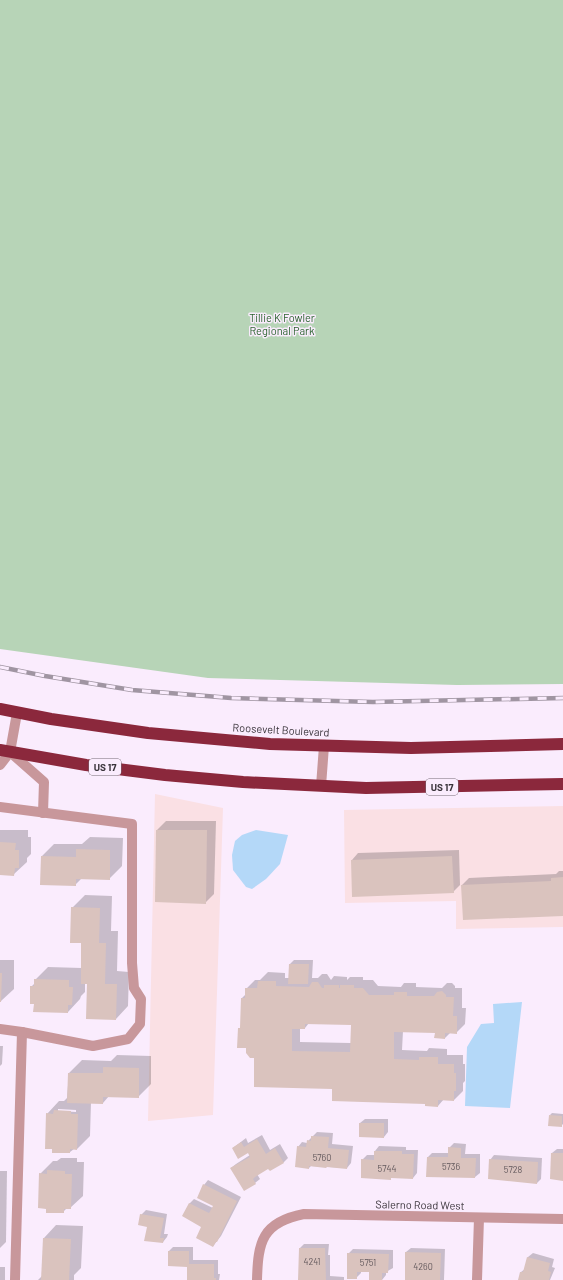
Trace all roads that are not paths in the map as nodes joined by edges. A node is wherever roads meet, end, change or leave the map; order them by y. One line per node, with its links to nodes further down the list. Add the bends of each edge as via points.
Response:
1 (0, 709): 2 (highway, Roosevelt Boulevard)
2 (17, 713): 4 (highway, Roosevelt Boulevard, via 148,733); 5 (street)
3 (563, 744): 4 (highway, Roosevelt Boulevard, via 411,748)
4 (324, 746): 8 (street)
5 (5, 751): 6 (street); 8 (highway, US 17, via 166,775); 10 (street, via 44,782)
6 (0, 765)
7 (563, 784): 8 (highway, US 17, via 410,788)
8 (321, 786)
9 (0, 807): 10 (street)
10 (43, 812): 12 (street, via 132,824 132,963 134,988 141,999 140,1024 128,1039 93,1046)
11 (0, 1029): 12 (street)
12 (22, 1032): 15 (street)
13 (478, 1218): 14 (street, Salerno Road West); 16 (street, Salerno Road West, via 304,1214 291,1216 278,1222 266,1233 260,1245); 17 (street)
14 (563, 1220)
15 (15, 1280)
16 (257, 1280)
17 (477, 1280)

